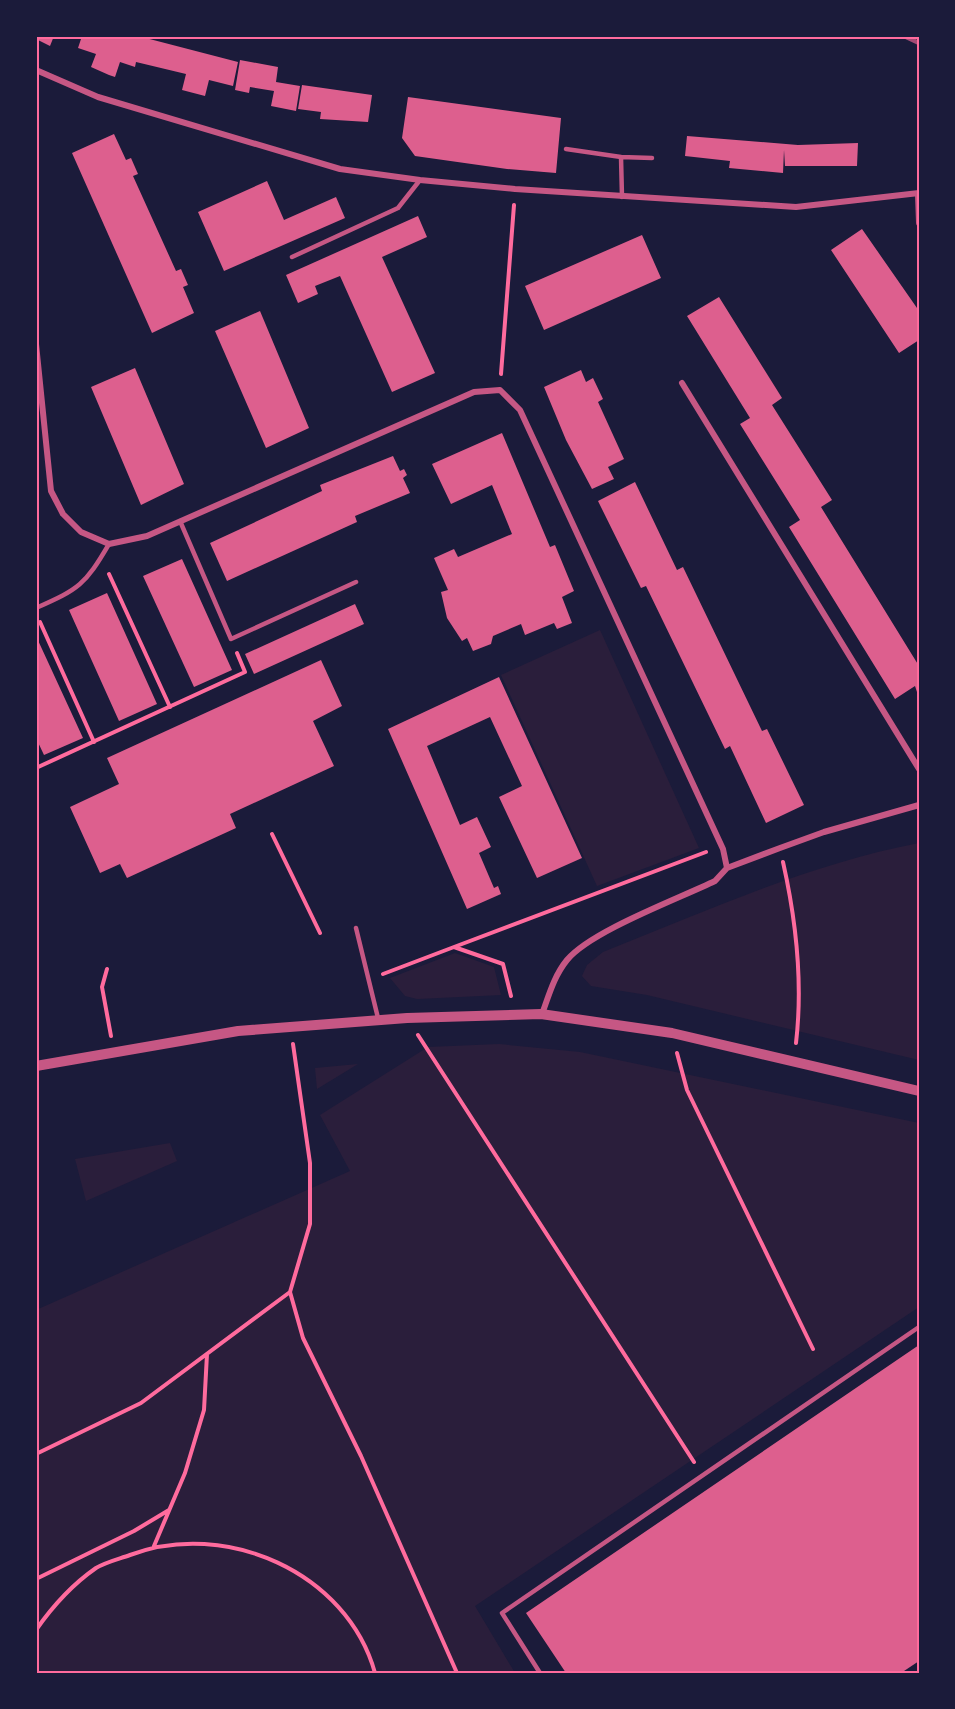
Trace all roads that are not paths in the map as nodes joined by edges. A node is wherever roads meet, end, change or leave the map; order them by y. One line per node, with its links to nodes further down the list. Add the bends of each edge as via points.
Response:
1 (36, 69): 5 (street, via 98,97 340,169)
2 (566, 149): 3 (lane)
3 (621, 157): 4 (lane); 7 (lane)
4 (652, 158)
5 (420, 180): 7 (street); 9 (lane, via 398,208)
6 (918, 194): 7 (street, via 796,207); 8 (street)
7 (622, 197)
8 (919, 223)
9 (292, 256)
10 (36, 344): 13 (street, via 51,491 63,514 81,532)
11 (682, 383): 16 (street)
12 (180, 522): 13 (street, via 147,536); 14 (lane, via 231,639); 18 (street, via 474,392 500,390 519,410 722,846)
13 (109, 543): 15 (lane, via 94,570 75,591)
14 (356, 582)
15 (36, 608)
16 (919, 768)
17 (919, 805): 18 (street, via 824,832)
18 (727, 868): 20 (street, via 715,881 587,941 568,958 555,978)
19 (356, 928): 21 (lane)
20 (542, 1014): 21 (street); 23 (street, via 672,1033)
21 (378, 1019): 22 (street, via 238,1031)
22 (36, 1066)
23 (919, 1091)
24 (919, 1327): 25 (lane, via 502,1613)
25 (540, 1673)

